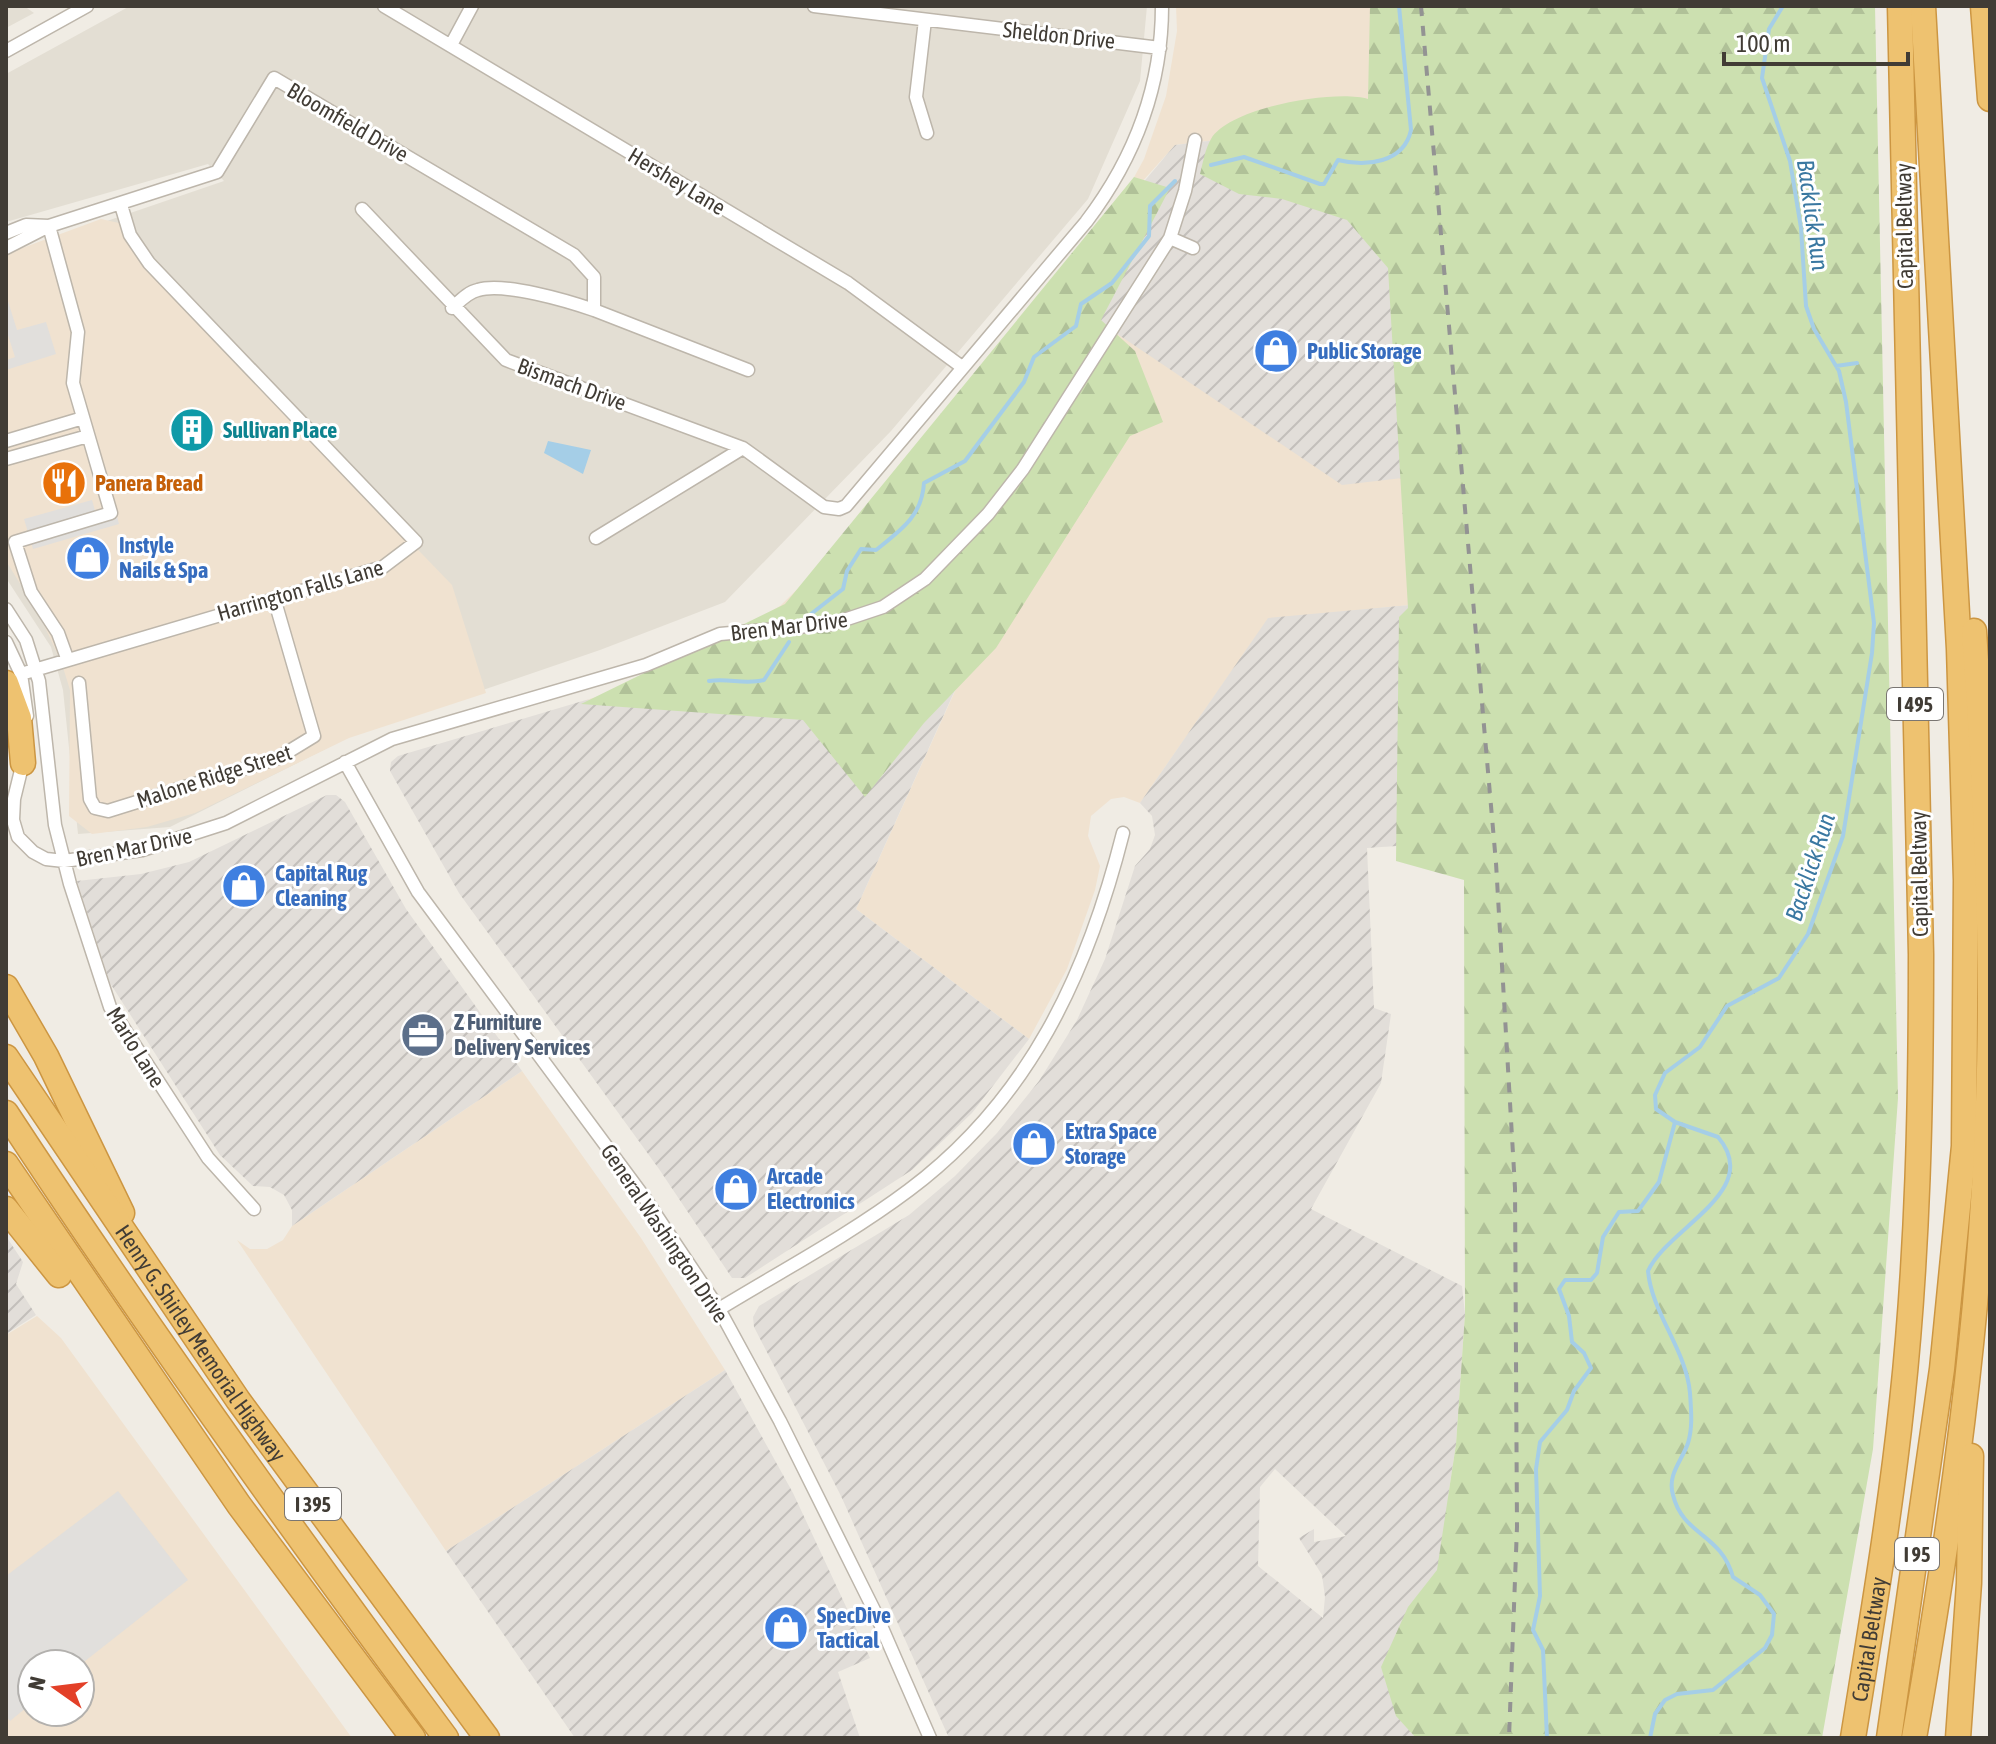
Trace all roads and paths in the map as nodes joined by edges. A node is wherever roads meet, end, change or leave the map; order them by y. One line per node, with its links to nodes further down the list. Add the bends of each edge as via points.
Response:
1 (87, 6): 12 (street)
2 (384, 6): 10 (street, Hershey Lane)
3 (472, 6): 10 (street)
4 (814, 6): 9 (street, Sheldon Drive)
5 (1162, 6): 11 (street)
6 (1900, 6): 62 (highway, Capital Beltway / I 495, via 1921,1085 1902,1401)
7 (1923, 6): 16 (highway, I 95)
8 (1983, 6): 13 (highway)
9 (925, 20): 11 (street, Sheldon Drive); 14 (street, via 916,97)
10 (451, 45): 26 (street, Hershey Lane, via 848,283)
11 (1160, 48): 26 (street, via 1150,98 1112,185)
12 (6, 51)
13 (1990, 99)
14 (927, 133)
15 (1195, 140): 21 (street, Bren Mar Drive)
16 (1929, 143): 55 (highway, via 1967,530 1987,890 1988,1102); 63 (highway, I 95, via 1946,375 1966,880 1964,1146 1942,1369)
17 (121, 205): 19 (street, Bloomfield Drive); 25 (street, Bloomfield Drive, via 217,172 274,78 574,255 594,277); 36 (street, Harrington Falls Lane, via 130,235 149,263 416,542 394,563)
18 (362, 209): 24 (street, Bismach Drive)
19 (49, 226): 20 (street, Bloomfield Drive, via 26,225); 22 (street, Bloomfield Drive); 30 (street, via 78,332 71,374)
20 (6, 233)
21 (1170, 238): 23 (street); 43 (street, Bren Mar Drive, via 1012,485 906,594 869,614 832,624 720,634 646,665 392,739)
22 (6, 248)
23 (1193, 248)
24 (452, 308): 25 (street, via 478,289 491,289 558,297); 33 (street, Bismach Drive, via 506,360)
25 (594, 310): 27 (street)
26 (962, 367): 28 (street)
27 (748, 370)
28 (936, 399): 29 (street); 33 (street, Bismach Drive, via 839,509 824,507)
29 (947, 409)
30 (83, 418): 31 (street); 32 (street)
31 (88, 436): 34 (street); 39 (street, via 111,513 15,542 31,592 58,633)
32 (6, 441)
33 (743, 448): 35 (street)
34 (6, 459)
35 (596, 538)
36 (274, 598): 39 (street, Harrington Falls Lane); 42 (street, Malone Ridge Street, via 314,736 278,758 108,811 95,808)
37 (6, 609): 40 (street, Bren Mar Drive)
38 (6, 642): 41 (street)
39 (67, 658): 40 (street, Harrington Falls Lane)
40 (36, 668): 41 (street, Harrington Falls Lane); 46 (street, Bren Mar Drive, via 44,703 50,799)
41 (13, 678): 44 (highway)
42 (79, 683)
43 (345, 762): 46 (street, Bren Mar Drive, via 192,837); 54 (street, General Washington Drive, via 418,892 644,1197)
44 (23, 763): 46 (street, Bren Mar Drive, via 14,799 15,829 39,856)
45 (1123, 833): 54 (street, via 1077,977 1042,1043 999,1102 911,1188)
46 (64, 861): 52 (street, Marlo Lane, via 116,1018 208,1158)
47 (6, 987): 53 (highway, via 46,1056)
48 (6, 1057): 53 (highway, Henry G. Shirley Memorial Highway / I 395)
49 (6, 1113): 59 (highway, via 111,1272)
50 (6, 1164): 56 (highway, I 395)
51 (6, 1209): 56 (highway, via 34,1239 100,1335)
52 (254, 1209)
53 (146, 1266): 60 (highway, Henry G. Shirley Memorial Highway / I 395, via 308,1498)
54 (719, 1309): 61 (street, General Washington Drive, via 875,1612)
55 (1973, 1325): 57 (highway); 64 (highway, via 1940,1591)
56 (128, 1346): 58 (highway, I 395)
57 (1966, 1625): 65 (highway); 66 (highway)
58 (413, 1738)
59 (446, 1738)
60 (487, 1738)
61 (930, 1738)
62 (1853, 1738)
63 (1889, 1738)
64 (1914, 1738)
65 (1943, 1738)
66 (1958, 1738)

